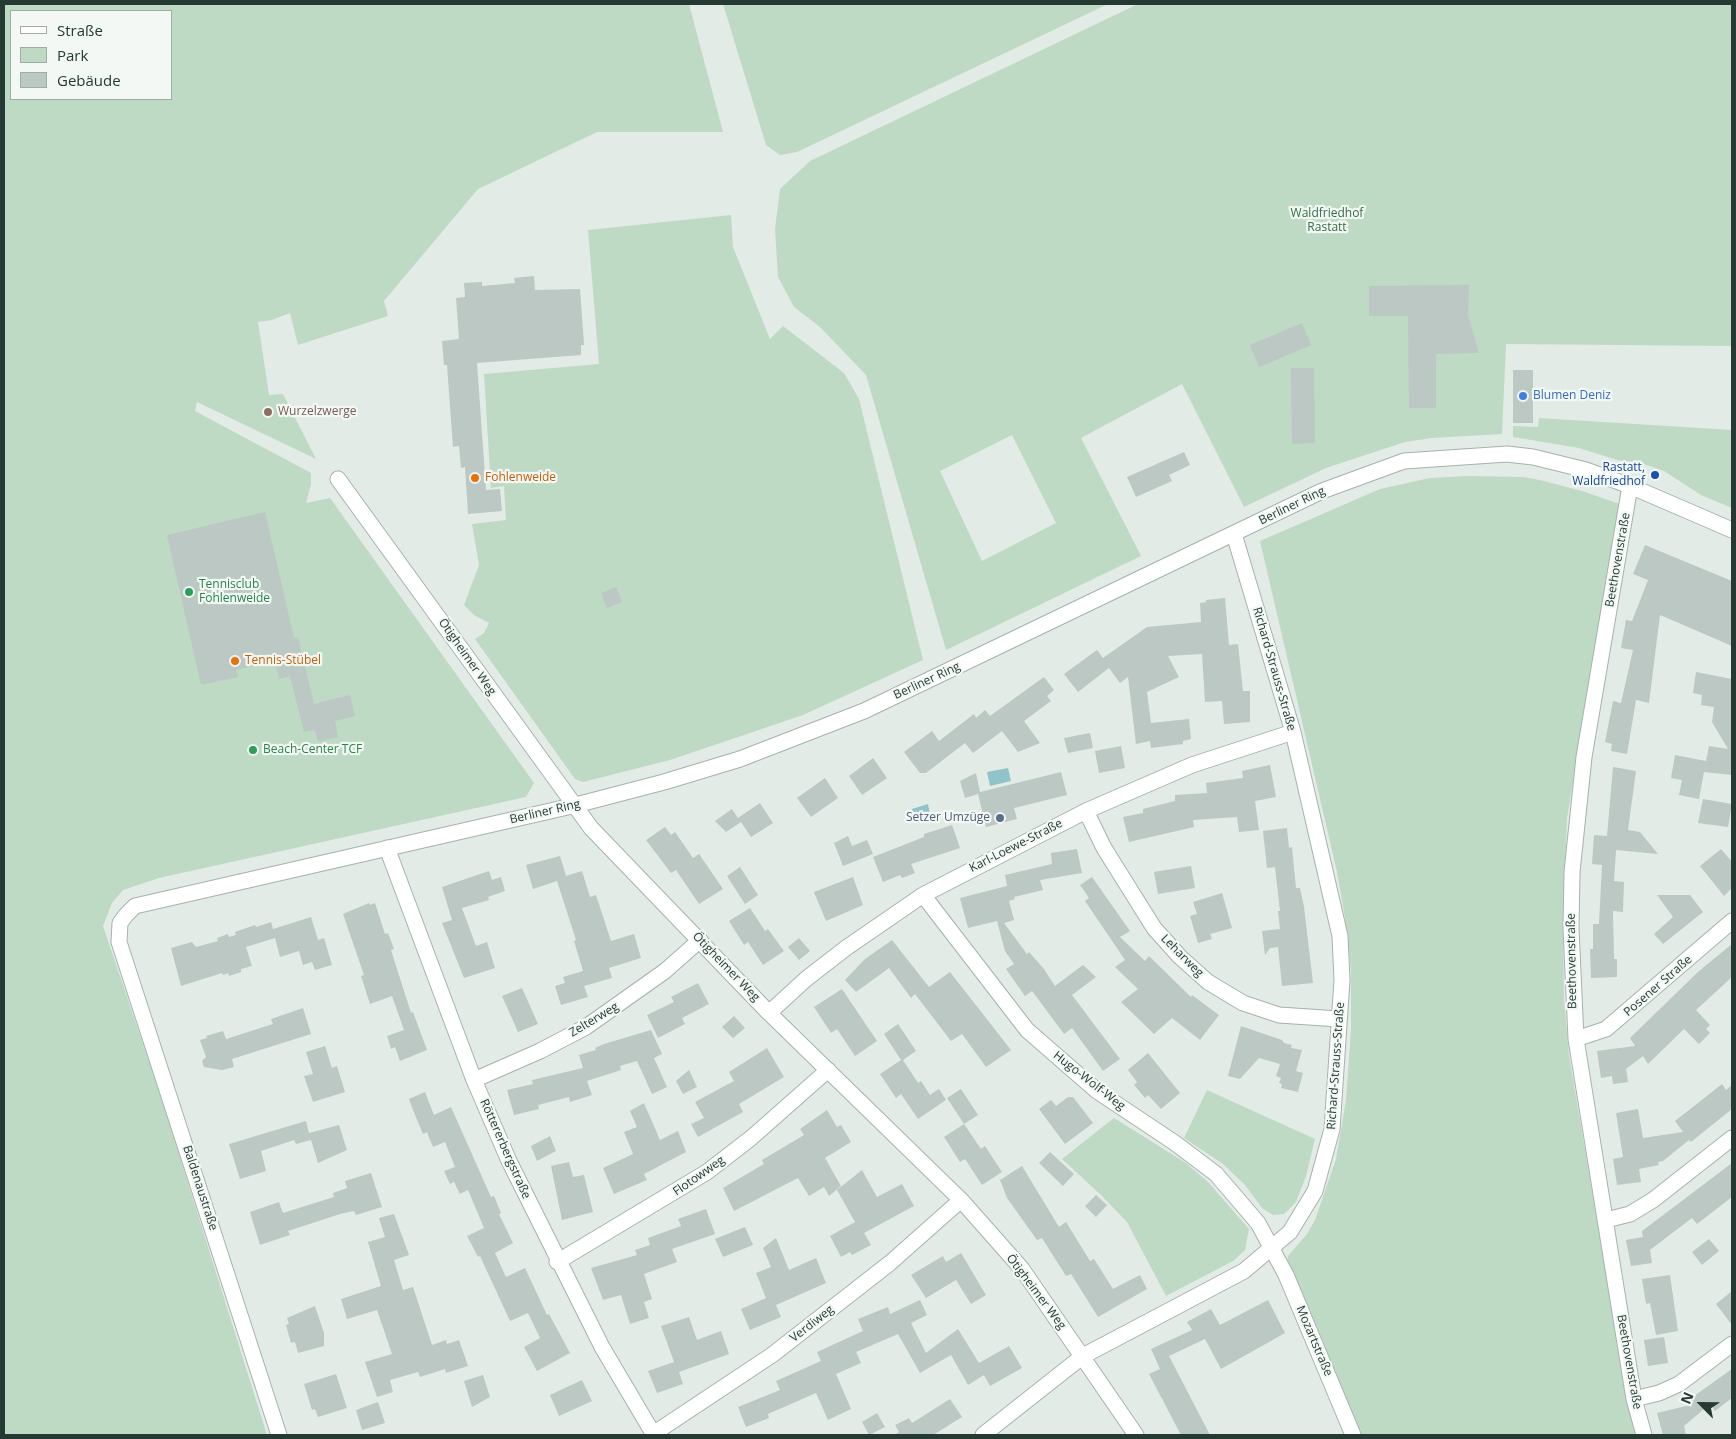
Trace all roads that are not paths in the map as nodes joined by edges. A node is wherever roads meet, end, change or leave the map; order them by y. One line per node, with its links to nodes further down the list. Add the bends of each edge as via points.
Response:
1 (338, 479): 6 (street, Ötigheimer Weg)
2 (1630, 486): 3 (street, Berliner Ring); 4 (street, Berliner Ring, via 1586,470 1507,454 1404,461 1322,491); 15 (street, Beethovenstraße, via 1576,822 1571,928)
3 (1732, 530)
4 (1234, 534): 5 (street, Richard-Strauss-Straße); 6 (street, Berliner Ring, via 864,711 740,759)
5 (1293, 732): 7 (street, Karl-Loewe-Straße, via 1192,765); 14 (street, Richard-Strauss-Straße, via 1340,936 1342,980)
6 (572, 806): 8 (street, Berliner Ring); 11 (street, Ötigheimer Weg, via 628,869)
7 (1086, 811): 9 (street, Karl-Loewe-Straße); 14 (street, Leharweg, via 1104,848 1154,928 1208,982 1243,1003 1279,1015)
8 (387, 848): 12 (street, Berliner Ring, via 135,906 120,923); 17 (street, Röttererbergstraße)
9 (923, 895): 13 (street, Karl-Loewe-Straße, via 846,948); 21 (street, Hugo-Wolf-Weg, via 1027,1030 1098,1091 1216,1174 1258,1223)
10 (1732, 921): 15 (street, Posener Straße, via 1606,1029)
11 (700, 940): 13 (street, Ötigheimer Weg); 17 (street, Zelterweg, via 666,971 586,1027)
12 (119, 942): 27 (street, Baldenaustraße)
13 (769, 1013): 16 (street, Ötigheimer Weg)
14 (1339, 1019): 21 (street, Richard-Strauss-Straße, via 1332,1128 1315,1191 1290,1232)
15 (1576, 1039): 20 (street, Beethovenstraße)
16 (828, 1070): 19 (street, Ötigheimer Weg); 22 (street, Flotowweg, via 707,1172)
17 (474, 1080): 22 (street, Röttererbergstraße, via 508,1162)
18 (1732, 1138): 20 (street, via 1654,1200 1630,1214)
19 (960, 1200): 24 (street, Ötigheimer Weg, via 1022,1269); 26 (street, Verdiweg, via 890,1264 772,1355)
20 (1606, 1220): 25 (street, Beethovenstraße)
21 (1273, 1248): 24 (street, Richard-Strauss-Straße, via 1244,1272 1220,1286); 30 (street, Mozartstraße)
22 (557, 1262): 26 (street, Röttererbergstraße)
23 (1732, 1344): 25 (street, via 1679,1384)
24 (1083, 1356): 28 (street, Richard-Strauss-Straße); 29 (street, Ötigheimer Weg)
25 (1634, 1399): 31 (street, Beethovenstraße)
26 (653, 1434)
27 (279, 1435)
28 (983, 1435)
29 (1136, 1435)
30 (1353, 1435)
31 (1644, 1435)

